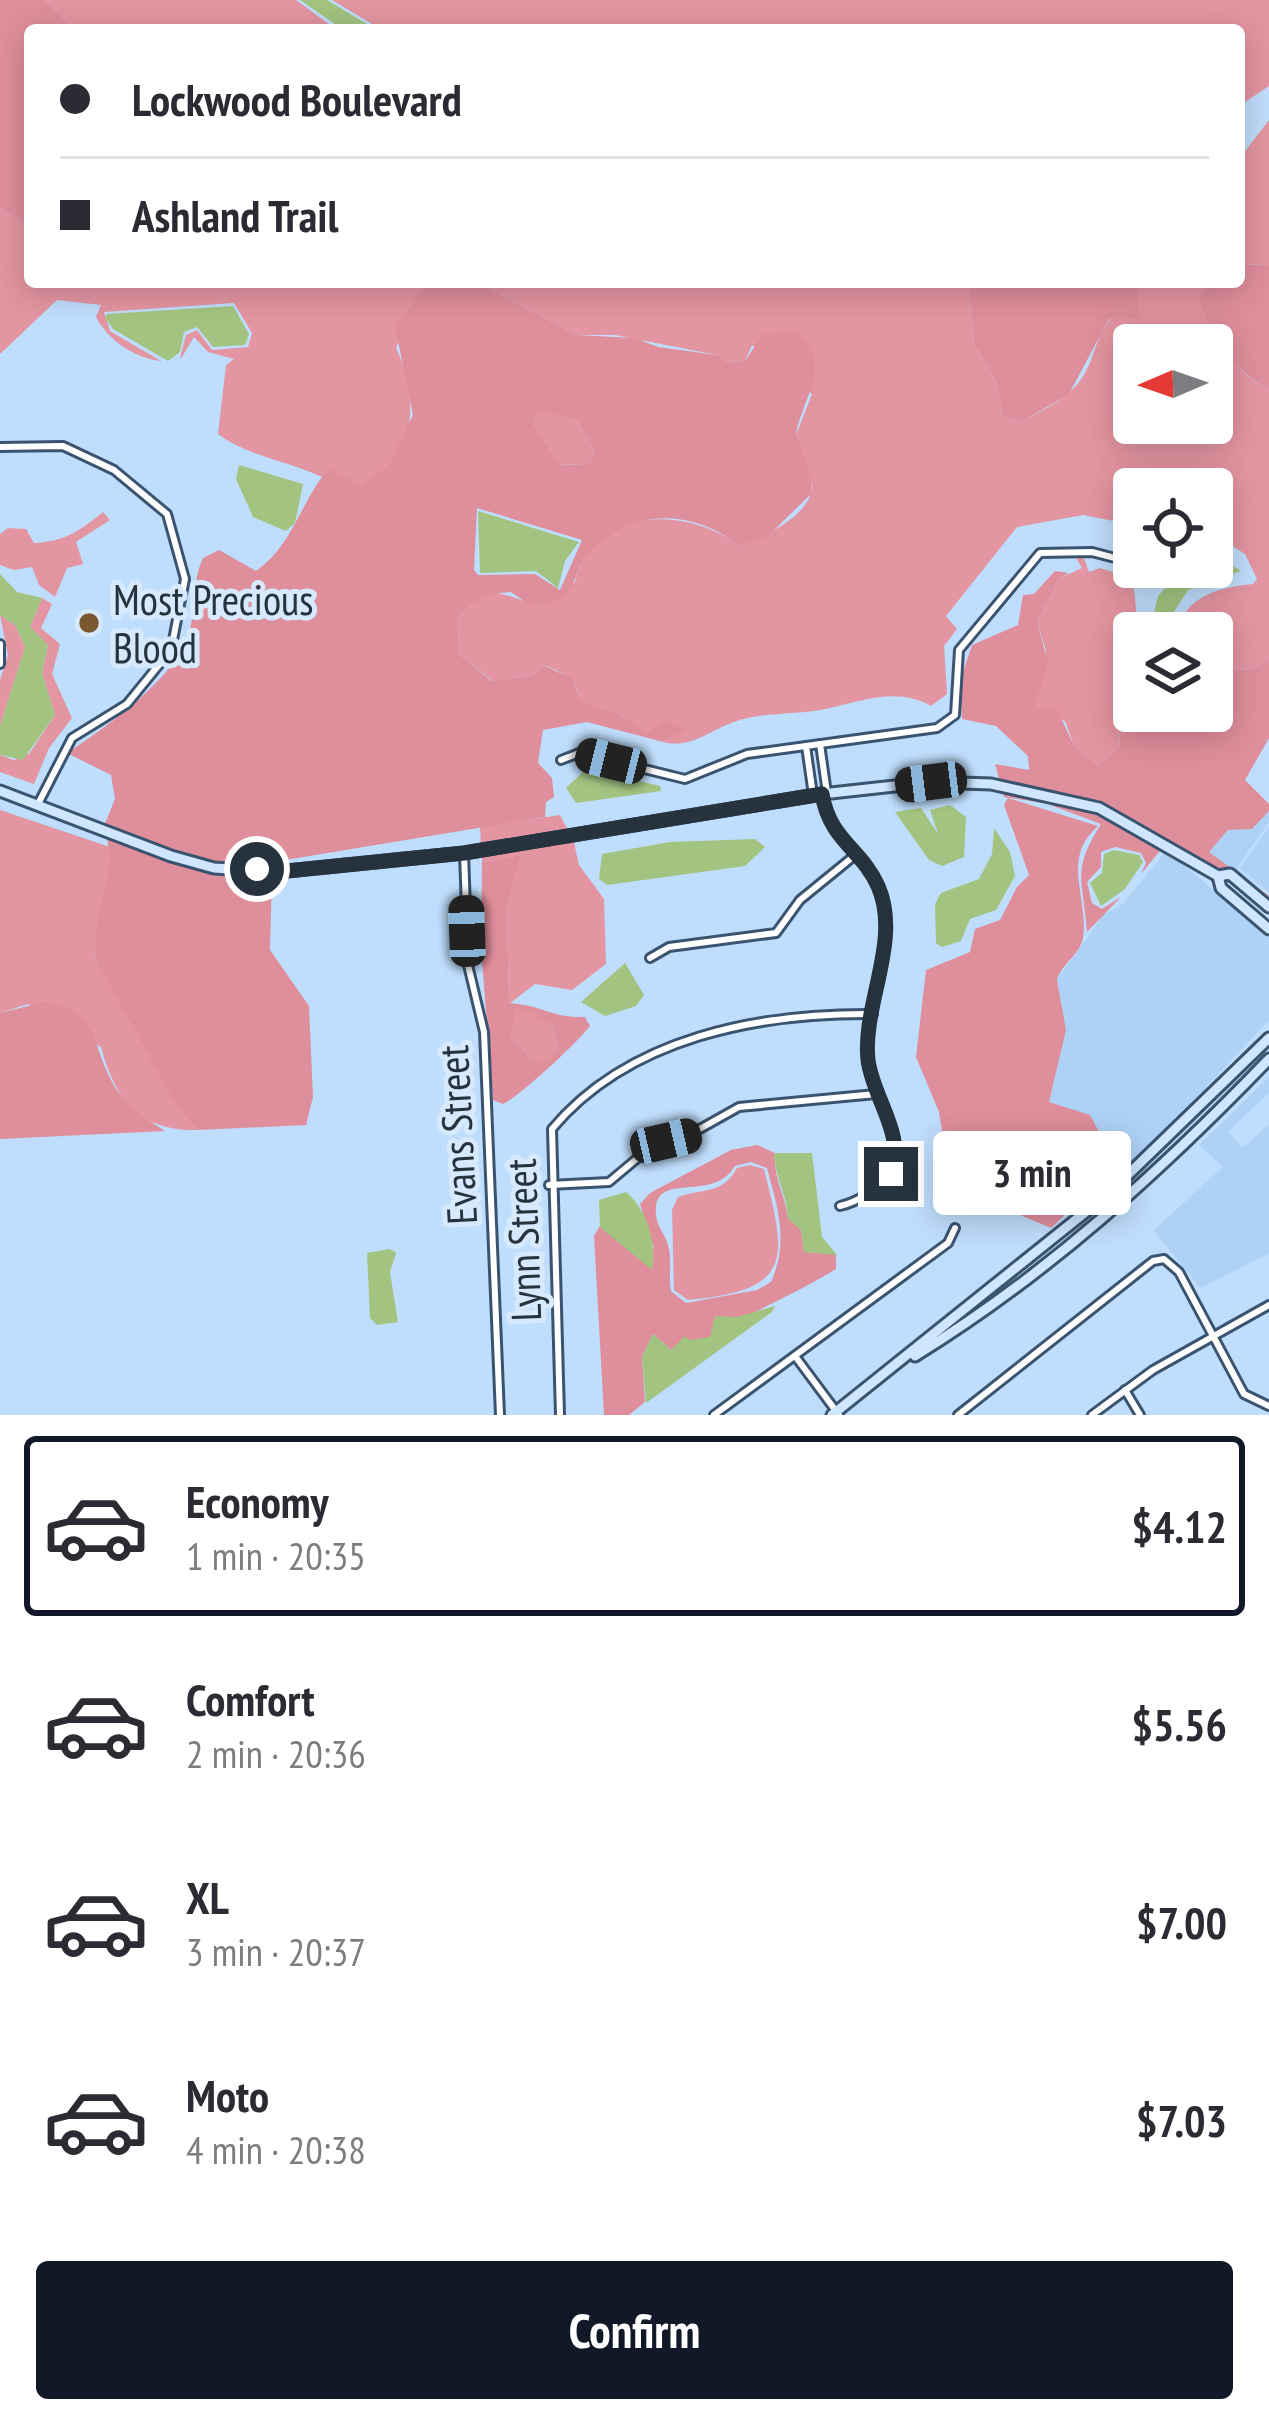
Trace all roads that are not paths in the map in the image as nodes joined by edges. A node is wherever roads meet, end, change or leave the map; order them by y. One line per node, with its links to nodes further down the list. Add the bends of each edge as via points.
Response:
1 (0, 447): 10 (street, via 63,446 114,470 167,514 184,579 171,650 127,704 72,737)
2 (1113, 558): 5 (street, via 1040,553 959,650 949,724)
3 (0, 644): 4 (street)
4 (0, 664)
5 (820, 744): 6 (street); 9 (street)
6 (806, 746): 7 (street, via 748,754 685,779 578,753); 9 (street)
7 (562, 760)
8 (0, 791): 10 (street)
9 (821, 794): 11 (street); 12 (street, via 827,822); 13 (street, via 931,782 1051,794 1116,817)
10 (38, 804): 11 (street, via 214,868 277,872)
11 (464, 853): 33 (street, Evans Street, via 469,965 484,1032)
12 (854, 856): 16 (street, via 800,900 776,933 669,947); 17 (street, via 878,884 882,903)
13 (1218, 876): 14 (street, via 1230,874); 15 (street, via 1221,888)
14 (1269, 907)
15 (1269, 928)
16 (650, 958)
17 (873, 1014): 20 (street, via 868,1059); 23 (street, Lynn Street, via 705,1032 609,1076 552,1129)
18 (1269, 1038): 21 (street)
19 (1269, 1059): 22 (street)
20 (877, 1094): 23 (street, via 739,1107 646,1151 609,1182); 24 (street, via 895,1143 894,1169)
21 (1191, 1118): 22 (street); 29 (street)
22 (1201, 1129): 29 (street, via 1013,1290)
23 (550, 1185): 34 (street, Lynn Street)
24 (840, 1206)
25 (955, 1228): 28 (street, via 948,1243)
26 (1269, 1305): 27 (street)
27 (1213, 1335): 30 (street); 31 (street, via 1244,1394); 36 (street, via 1179,1272 1164,1259 1153,1261)
28 (795, 1356): 32 (street); 35 (street)
29 (885, 1374): 32 (street)
30 (1126, 1390): 37 (street); 38 (street)
31 (1269, 1406)
32 (836, 1414)
33 (500, 1415)
34 (560, 1415)
35 (714, 1415)
36 (958, 1415)
37 (1092, 1415)
38 (1140, 1415)

